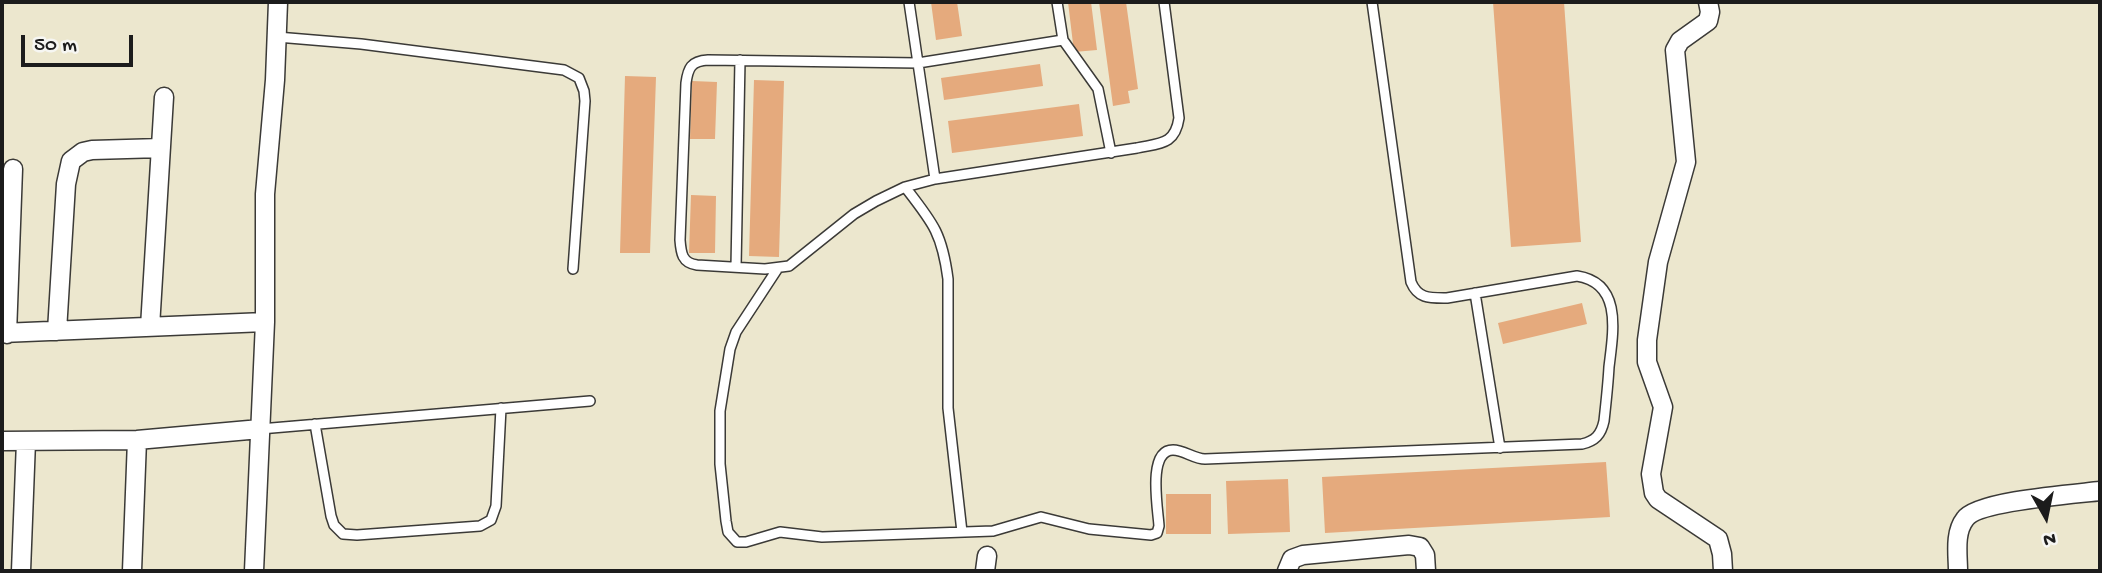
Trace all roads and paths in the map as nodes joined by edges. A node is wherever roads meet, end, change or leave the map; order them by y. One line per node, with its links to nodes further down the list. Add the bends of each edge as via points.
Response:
1 (278, 2): 7 (street)
2 (909, 2): 10 (lane)
3 (1057, 2): 8 (lane)
4 (1164, 2): 13 (lane, via 1178,128 1168,141)
5 (1372, 2): 20 (lane, via 1411,282 1419,295 1430,298)
6 (1709, 2): 40 (street, via 1708,21 1675,50 1686,162 1658,262 1646,353 1663,407 1651,474 1654,493 1718,539)
7 (276, 37): 19 (lane, via 564,70 579,78 585,101); 21 (street, via 265,194)
8 (1063, 40): 10 (lane); 13 (lane, via 1098,89)
9 (740, 60): 10 (lane); 17 (lane); 17 (lane, via 699,60 688,69 680,240 682,256 690,264)
10 (918, 62): 15 (lane)
11 (164, 97): 12 (street)
12 (160, 148): 22 (street); 23 (street, via 92,150 71,161)
13 (1111, 153): 15 (lane)
14 (13, 169): 24 (street)
15 (936, 179): 16 (lane)
16 (905, 187): 18 (lane, via 854,214 789,267); 34 (lane, via 934,224 945,259 948,408)
17 (736, 267): 18 (lane)
18 (778, 268): 34 (lane, via 736,332 730,349 720,411 720,464 726,521 733,540 746,542 780,532 822,537)
19 (573, 269)
20 (1475, 293): 32 (lane); 32 (lane, via 1577,276 1590,278 1613,315 1599,435 1582,444)
21 (265, 322): 22 (street); 28 (street)
22 (149, 327): 23 (street)
23 (57, 331): 24 (street)
24 (4, 333)
25 (590, 401): 26 (lane)
26 (501, 408): 27 (lane); 27 (lane, via 496,506 491,520 480,526 343,534 331,516)
27 (315, 424): 28 (lane)
28 (260, 429): 29 (street); 37 (street)
29 (137, 440): 31 (street); 36 (street)
30 (2, 441): 31 (street)
31 (26, 441): 35 (street)
32 (1500, 448): 34 (lane, via 1205,459 1172,450 1158,459 1159,526 1154,535 1089,529 1041,517 1002,530)
33 (2100, 491): 41 (street, via 1990,506 1969,514 1959,530)
34 (962, 532)
35 (21, 571)
36 (132, 571)
37 (254, 571)
38 (1287, 571): 39 (street, via 1292,559 1303,555 1409,545 1423,551)
39 (1426, 571)
40 (1723, 571)
41 (1958, 571)

